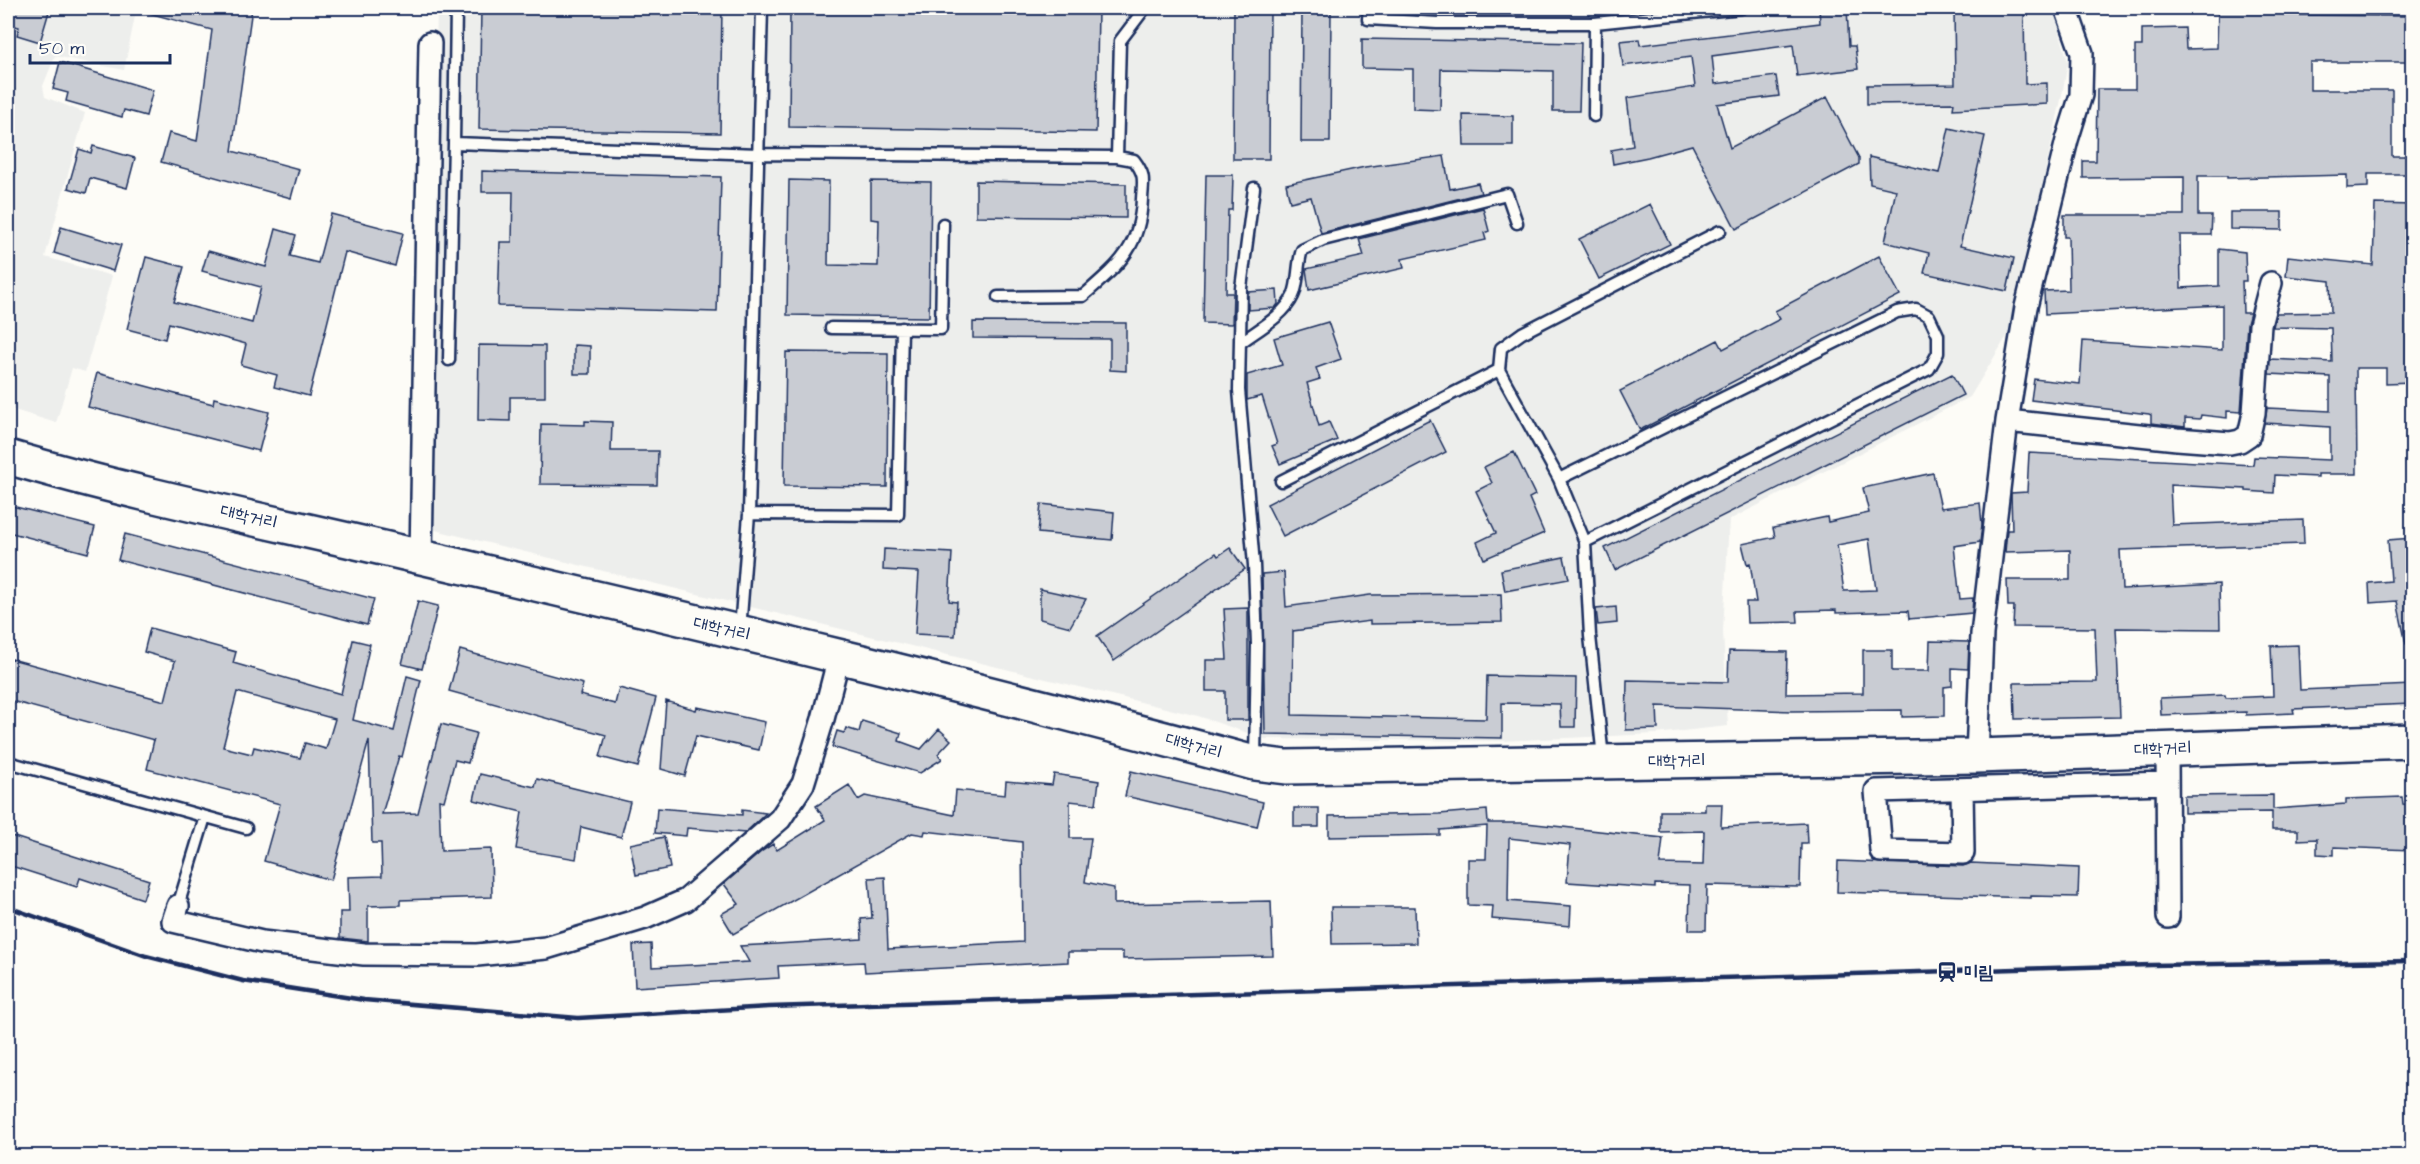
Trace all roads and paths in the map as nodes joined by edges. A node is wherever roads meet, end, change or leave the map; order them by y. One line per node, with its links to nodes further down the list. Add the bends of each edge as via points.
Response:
1 (456, 8): 10 (lane)
2 (762, 8): 11 (lane)
3 (1145, 8): 12 (lane, via 1120,40)
4 (1368, 8): 7 (lane, via 1368,19)
5 (1742, 8): 7 (lane)
6 (2066, 8): 24 (street, via 2082,53 2081,95 2026,307)
7 (1595, 23): 9 (lane)
8 (430, 43): 30 (street)
9 (1594, 116)
10 (454, 143): 11 (lane); 22 (lane)
11 (759, 154): 12 (lane); 28 (lane)
12 (1116, 157): 18 (lane, via 1134,160 1143,172 1142,221 1134,243 1120,263 1083,296)
13 (1254, 188): 21 (lane, via 1240,288)
14 (1517, 223): 21 (lane, via 1507,194 1323,240 1302,250 1293,295 1283,310)
15 (943, 224): 20 (lane, via 941,329)
16 (1720, 231): 23 (lane, via 1522,333 1501,348)
17 (2271, 283): 24 (street, via 2260,324 2254,413 2249,435 2240,441 2177,440)
18 (998, 297)
19 (831, 328): 20 (lane)
20 (902, 328): 28 (lane, via 898,515)
21 (1240, 343): 38 (lane, via 1239,390 1257,644)
22 (449, 360)
23 (1499, 370): 26 (lane); 27 (lane)
24 (2007, 421): 35 (street, via 1982,634)
25 (8, 457): 30 (main road, 대학거리, via 81,478)
26 (1559, 479): 29 (lane); 29 (lane, via 1898,312 1916,309 1929,316 1938,335 1938,353 1929,369)
27 (1281, 481)
28 (749, 514): 31 (lane)
29 (1585, 542): 37 (lane, via 1590,636)
30 (421, 557): 31 (main road, 대학거리)
31 (740, 633): 32 (main road, 대학거리)
32 (839, 657): 38 (main road, 대학거리, via 1025,701); 43 (street, via 803,784 780,819 686,900 645,918 546,948 477,955 364,954 262,942 173,921)
33 (2412, 741): 34 (main road, 대학거리)
34 (2167, 749): 35 (main road, 대학거리); 39 (street)
35 (1977, 756): 37 (main road, 대학거리)
36 (8, 762): 41 (lane)
37 (1604, 762): 38 (main road, 대학거리, via 1335,767)
38 (1254, 763)
39 (2167, 783): 40 (street); 44 (street)
40 (1962, 789): 40 (street, via 1876,791 1881,851 1963,853)
41 (205, 817): 42 (lane); 43 (lane)
42 (246, 828)
43 (178, 906)
44 (2168, 917)

